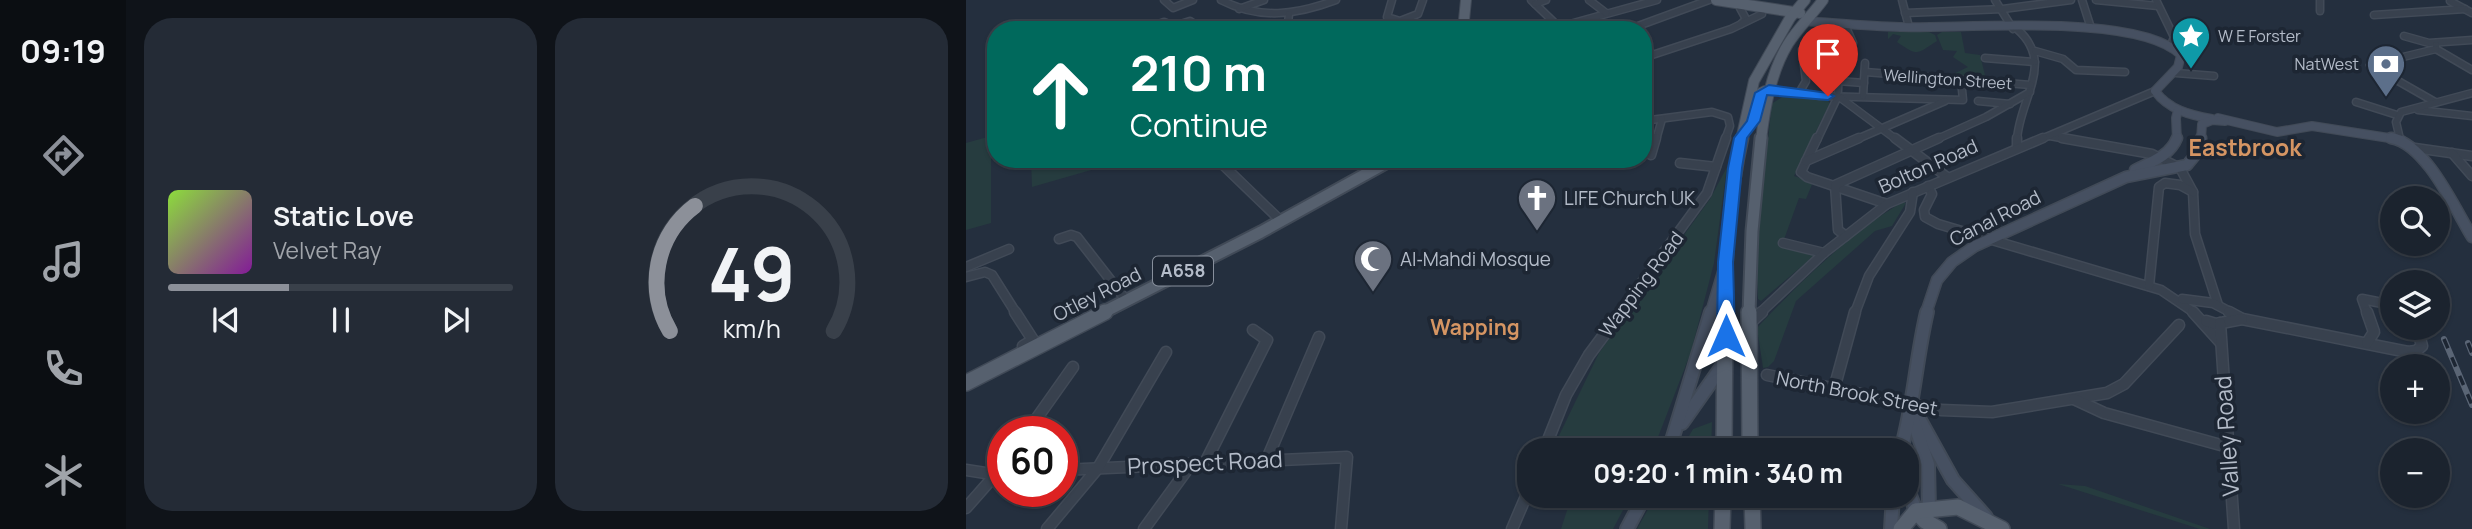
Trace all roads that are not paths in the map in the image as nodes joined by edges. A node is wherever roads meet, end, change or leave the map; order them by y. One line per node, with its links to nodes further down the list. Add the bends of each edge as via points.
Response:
1 (1164, 0): 27 (street)
2 (1193, 0): 27 (street)
3 (1221, 0): 29 (street)
4 (1264, 0): 29 (street)
5 (1336, 0): 36 (street)
6 (1392, 0): 42 (street, via 1387,17)
7 (1423, 0): 42 (street, via 1418,14)
8 (1466, 0): 43 (main road)
9 (1546, 0): 25 (street)
10 (1589, 0): 33 (street)
11 (1657, 0): 33 (street)
12 (1713, 0): 28 (main road); 40 (main road); 46 (street)
13 (1805, 0): 40 (main road)
14 (1815, 0): 40 (main road)
15 (1823, 0): 40 (main road)
16 (1902, 0): 34 (street)
17 (1996, 0): 30 (street)
18 (2071, 0): 22 (street)
19 (2082, 0): 51 (street)
20 (2096, 0): 23 (street)
21 (2320, 0): 32 (street)
22 (2055, 1): 30 (street)
23 (2118, 1): 26 (street)
24 (2450, 1): 31 (street)
25 (1533, 2): 44 (street)
26 (2157, 3): 55 (street, via 2174,37)
27 (1173, 8): 39 (street)
28 (1740, 8): 37 (main road); 48 (street, via 1746,19)
29 (1236, 9): 36 (street, via 1261,15)
30 (2003, 9): 34 (street); 52 (street)
31 (2465, 9): 35 (street); 38 (street)
32 (2320, 11)
33 (1606, 13): 45 (street)
34 (1905, 13): 50 (street)
35 (2472, 13)
36 (1289, 14): 41 (street)
37 (1762, 14): 40 (main road); 48 (street)
38 (2374, 15)
39 (1179, 16)
40 (1800, 16): 47 (street); 49 (street); 75 (main road); 92 (main road, via 1754,81)
41 (1288, 21)
42 (1400, 21)
43 (1464, 21)
44 (1553, 21)
45 (1579, 21)
46 (1652, 21)
47 (1845, 25): 49 (street); 73 (street, via 1853,43 1811,45 1802,50 1806,81)
48 (1739, 26): 58 (street)
49 (1900, 27): 50 (street)
50 (1909, 27): 52 (street)
51 (2091, 28): 52 (street); 55 (street, via 2125,31)
52 (2015, 29): 57 (street, via 2028,36)
53 (2404, 36): 56 (street)
54 (2472, 40): 56 (street)
55 (2171, 45): 66 (street, via 2181,55)
56 (2437, 46): 63 (street); 81 (street, via 2370,65)
57 (2035, 51): 61 (street); 65 (street, via 2063,59 2077,70)
58 (1652, 55)
59 (1984, 58): 61 (street)
60 (1849, 59): 69 (street, via 1839,58)
61 (2035, 62): 71 (street)
62 (1865, 63): 64 (street)
63 (2472, 70)
64 (1865, 72): 68 (street, Wellington Street); 70 (street)
65 (2125, 72)
66 (2176, 73): 67 (street); 72 (street)
67 (2214, 76)
68 (1961, 80): 71 (street, Wellington Street); 78 (street, via 1963,100)
69 (1838, 81): 70 (street); 76 (street)
70 (1864, 83): 77 (street)
71 (2031, 89): 82 (street); 94 (street, via 2016,137)
72 (2155, 91): 84 (street, via 2164,103); 91 (street, Bolton Road)
73 (1800, 93): 75 (street); 76 (street)
74 (2472, 93): 81 (street)
75 (1768, 94): 92 (main road, via 1762,93 1754,121); 137 (main road, via 1753,199)
76 (1838, 94): 77 (street); 90 (street); 101 (street)
77 (1863, 96): 78 (street)
78 (1947, 100): 90 (street)
79 (1978, 101): 82 (street)
80 (2356, 102): 85 (street)
81 (2435, 102): 83 (street)
82 (2010, 104): 96 (street)
83 (2411, 109): 85 (street); 86 (street)
84 (2178, 110): 89 (street); 99 (street, Canal Road, via 2176,143)
85 (2397, 115): 93 (street)
86 (2472, 116)
87 (1662, 119): 88 (street); 97 (street); 103 (street, Wapping Road, via 1712,112 1728,117 1730,126)
88 (1652, 120)
89 (2225, 121): 93 (street, via 2277,132 2312,126); 106 (street, via 2202,124 2201,148)
90 (1882, 128): 96 (street); 101 (street)
91 (2050, 136): 94 (street, Bolton Road); 99 (street)
92 (1741, 138): 124 (main road)
93 (2402, 140): 95 (street)
94 (2017, 148): 108 (street, Bolton Road)
95 (2415, 148): 98 (street); 116 (street)
96 (1912, 151): 108 (street); 110 (street)
97 (1652, 152)
98 (2452, 153): 100 (street); 107 (street)
99 (2160, 156): 106 (street); 109 (street, Canal Road)
100 (2472, 156)
101 (1806, 160): 110 (street, via 1801,172)
102 (1680, 163): 103 (street)
103 (1716, 167): 155 (street, Wapping Road, via 1707,193 1689,220 1589,355)
104 (1226, 168): 115 (street)
105 (1377, 168): 115 (main road, Otley Road / A658)
106 (2180, 168): 109 (street, Canal Road); 113 (street)
107 (2472, 176)
108 (1947, 177): 111 (street, Bolton Road)
109 (2126, 177): 120 (street, Canal Road)
110 (1835, 185): 114 (street); 117 (street, via 1838,230)
111 (1928, 186): 112 (street, Bolton Road); 120 (street, via 1932,194 1924,210 1926,217)
112 (1913, 192): 114 (street, Bolton Road); 150 (street, via 1909,215 1869,275)
113 (2193, 192): 126 (street, via 2175,183 2162,184 2159,190); 127 (street, via 2194,229)
114 (1887, 204): 117 (street, Bolton Road)
115 (1280, 220): 129 (main road, Otley Road / A658)
116 (2469, 226): 118 (street)
117 (1846, 236): 123 (street, Bolton Road)
118 (2472, 237)
119 (1059, 239): 129 (street, via 1077,237)
120 (1986, 240): 126 (street); 152 (street, Canal Road, via 1952,262 1931,293 1918,350)
121 (1783, 243): 123 (street)
122 (1009, 249): 125 (street)
123 (1824, 253): 137 (street, Bolton Road)
124 (1726, 262): 146 (main road); 154 (street)
125 (969, 270): 144 (street, via 992,275 1033,341)
126 (2149, 286): 128 (street)
127 (2212, 288): 130 (street); 132 (street, Valley Road)
128 (2179, 299): 130 (street); 133 (street)
129 (1126, 300): 149 (main road, Otley Road / A658)
130 (2202, 302): 132 (street); 133 (street, via 2195,306)
131 (2380, 303): 143 (street, via 2362,299 2374,332)
132 (2220, 307): 134 (street); 136 (street, Valley Road, via 2227,316)
133 (2196, 313): 135 (street)
134 (2242, 319): 136 (street); 143 (street)
135 (2206, 321): 136 (street); 142 (street)
136 (2222, 323): 142 (street, Valley Road)
137 (1747, 326): 146 (main road); 158 (main road)
138 (2179, 326): 151 (street, North Brook Street, via 2124,384 2107,393)
139 (1253, 330): 163 (street, via 1267,340)
140 (1319, 337): 161 (street)
141 (2421, 340): 143 (street, via 2416,351)
142 (2220, 342): 160 (street, Valley Road)
143 (2367, 343)
144 (1017, 349)
145 (1166, 352): 164 (street)
146 (1726, 361): 154 (street); 157 (main road)
147 (1073, 367): 153 (street)
148 (1767, 375): 150 (street, North Brook Street)
149 (968, 380)
150 (1833, 390): 152 (street, North Brook Street)
151 (2073, 399): 152 (street, North Brook Street, via 1992,412); 160 (street, via 2104,413)
152 (1912, 410): 159 (street, Canal Road); 175 (street, Canal Road, via 1928,464); 176 (street, via 1953,480)
153 (1038, 416)
154 (1676, 430): 156 (street)
155 (1549, 438)
156 (1674, 438)
157 (1724, 438)
158 (1750, 438)
159 (1904, 438)
160 (2228, 447): 186 (street, Valley Road)
161 (1267, 459): 163 (street, Prospect Road); 179 (street, Prospect Road, via 1347,457)
162 (1192, 463): 163 (street, Prospect Road); 164 (street, Prospect Road); 178 (street)
163 (1205, 463)
164 (1098, 468): 165 (street, Prospect Road); 177 (street)
165 (1078, 469)
166 (966, 470): 167 (street)
167 (987, 471)
168 (987, 486): 169 (street)
169 (966, 508)
170 (1522, 508): 180 (street)
171 (1638, 508): 181 (street)
172 (1723, 508): 182 (main road)
173 (1752, 508): 183 (main road)
174 (1892, 508): 184 (street)
175 (1927, 520): 176 (main road, via 1958,507); 185 (main road)
176 (1997, 526)
177 (1047, 529)
178 (1144, 529)
179 (1341, 529)
180 (1513, 529)
181 (1627, 529)
182 (1722, 529)
183 (1753, 529)
184 (1891, 529)
185 (1901, 529)
186 (2234, 529)

